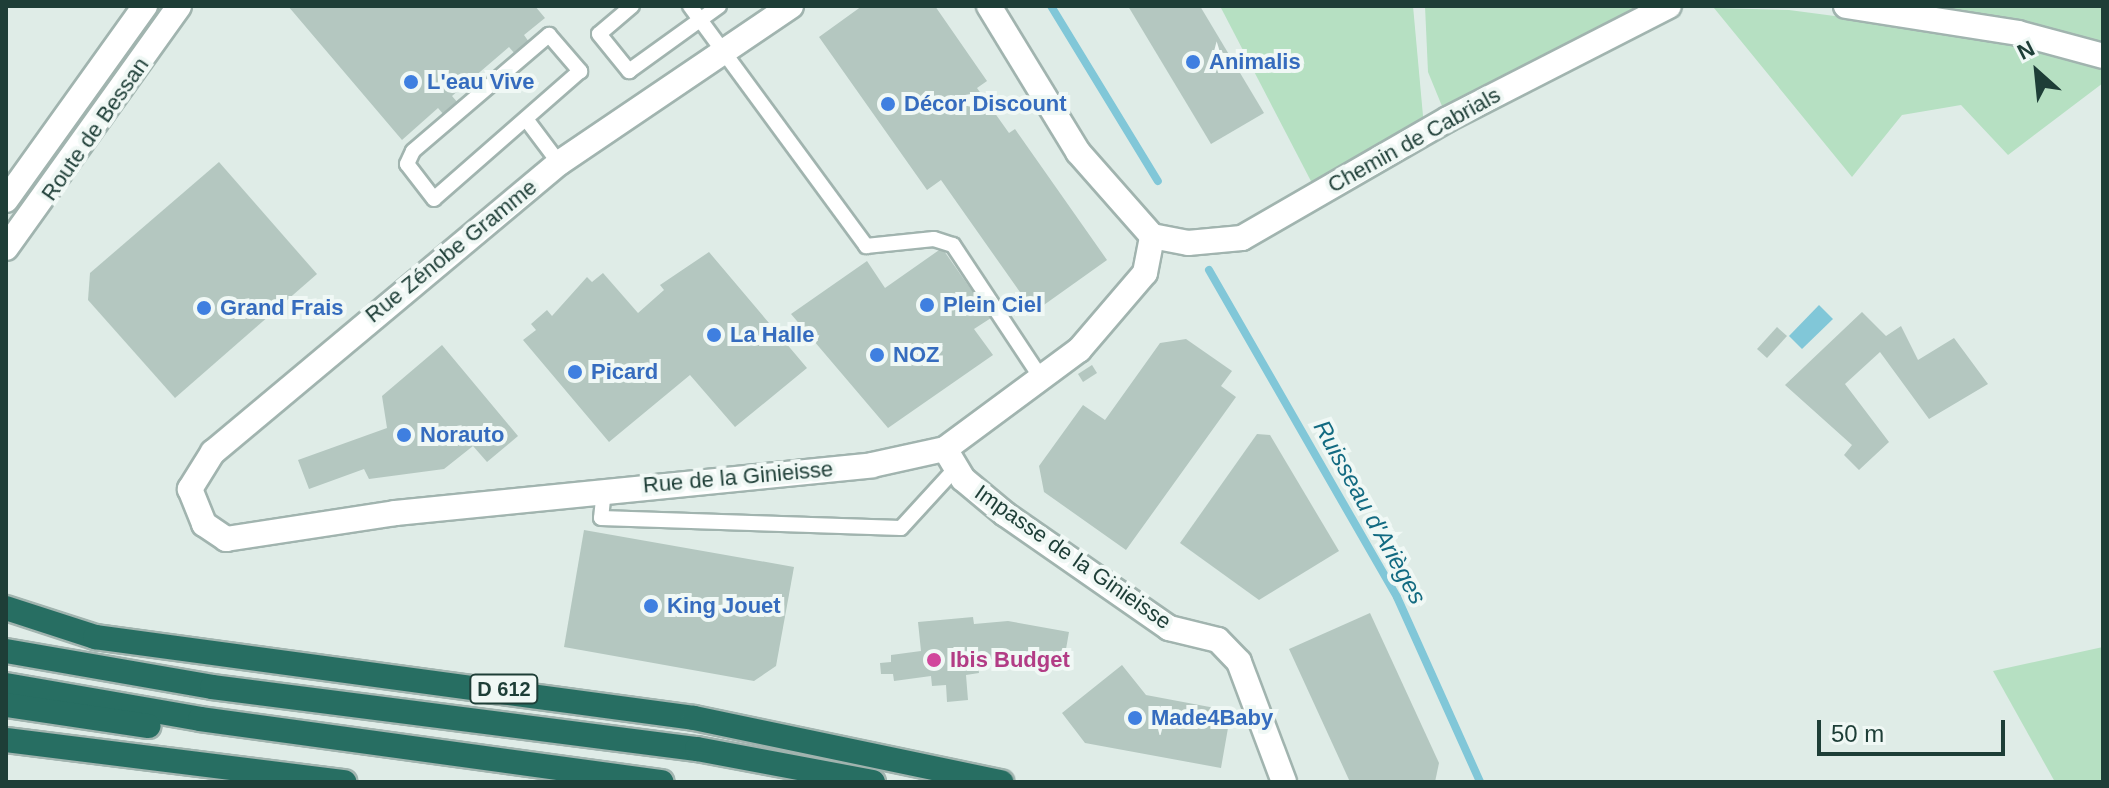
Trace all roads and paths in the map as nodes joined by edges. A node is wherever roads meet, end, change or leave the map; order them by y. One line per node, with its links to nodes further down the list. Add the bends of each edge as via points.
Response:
1 (145, 6): 17 (street, Route de Bessan)
2 (179, 6): 19 (street, Route de Bessan)
3 (632, 6): 11 (lane, via 599,34 629,71)
4 (690, 6): 11 (lane)
5 (719, 6): 11 (lane)
6 (791, 6): 12 (street, Rue Zénobe Gramme)
7 (979, 6): 14 (street)
8 (989, 6): 14 (street)
9 (1669, 6): 18 (street, Chemin de Cabrials, via 1448,119 1242,238 1188,243)
10 (1846, 6): 13 (street, via 2018,33)
11 (702, 20): 12 (lane)
12 (727, 50): 16 (street, Rue Zénobe Gramme); 20 (lane, via 866,246 934,239 953,245)
13 (2103, 56)
14 (1027, 68): 18 (street, via 1078,152)
15 (529, 123): 15 (lane, via 580,71 549,35 450,116 407,164 434,199); 16 (lane)
16 (559, 163): 23 (street, Rue Zénobe Gramme, via 213,452 190,489 204,524)
17 (6, 200)
18 (1152, 236): 20 (street, Rue de la Ginieisse, via 1145,273 1079,350)
19 (6, 248)
20 (1041, 378): 21 (street, Rue de la Ginieisse)
21 (950, 458): 22 (street, Rue de la Ginieisse); 22 (lane, via 901,528 601,518); 34 (street, Impasse de la Ginieisse, via 1005,514 1169,628 1218,640 1239,662)
22 (604, 490): 23 (street, Rue de la Ginieisse)
23 (226, 539)
24 (6, 608): 33 (highway, D 612, via 95,637 694,718)
25 (6, 651): 32 (highway, D 612, via 212,687 697,749)
26 (6, 685): 29 (highway, via 200,719)
27 (6, 705): 29 (highway, via 89,721)
28 (6, 740): 30 (highway)
29 (505, 757): 31 (highway)
30 (344, 782)
31 (662, 782)
32 (873, 782)
33 (1001, 782)
34 (1284, 782)

